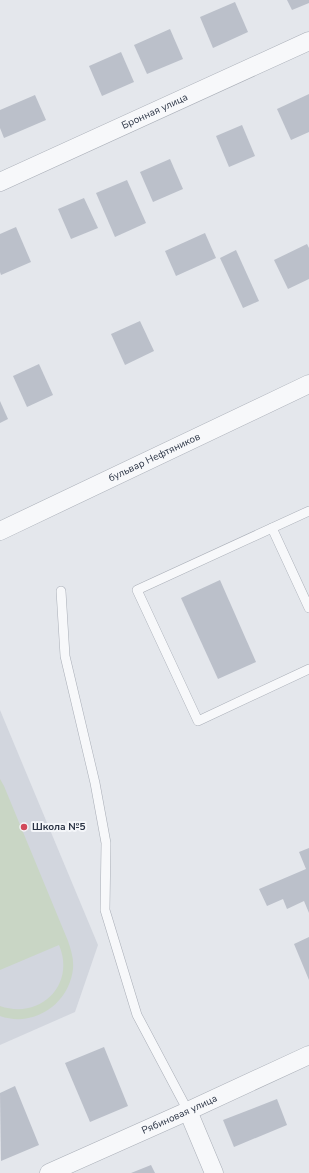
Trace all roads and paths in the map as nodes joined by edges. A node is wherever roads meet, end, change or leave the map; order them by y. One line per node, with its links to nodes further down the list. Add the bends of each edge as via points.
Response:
1 (309, 42): 2 (street, Бронная улица)
2 (0, 182)
3 (309, 384): 6 (street, бульвар Нефтяников)
4 (309, 511): 5 (lane)
5 (272, 528): 8 (lane); 9 (lane, via 137,590 198,721)
6 (0, 532)
7 (61, 591): 11 (lane, via 65,656 95,783 106,843 105,910 137,1015)
8 (309, 608)
9 (309, 670)
10 (309, 1055): 11 (street, Рябиновая улица)
11 (188, 1112): 12 (street, Рябиновая улица); 13 (street)
12 (49, 1173)
13 (214, 1173)

